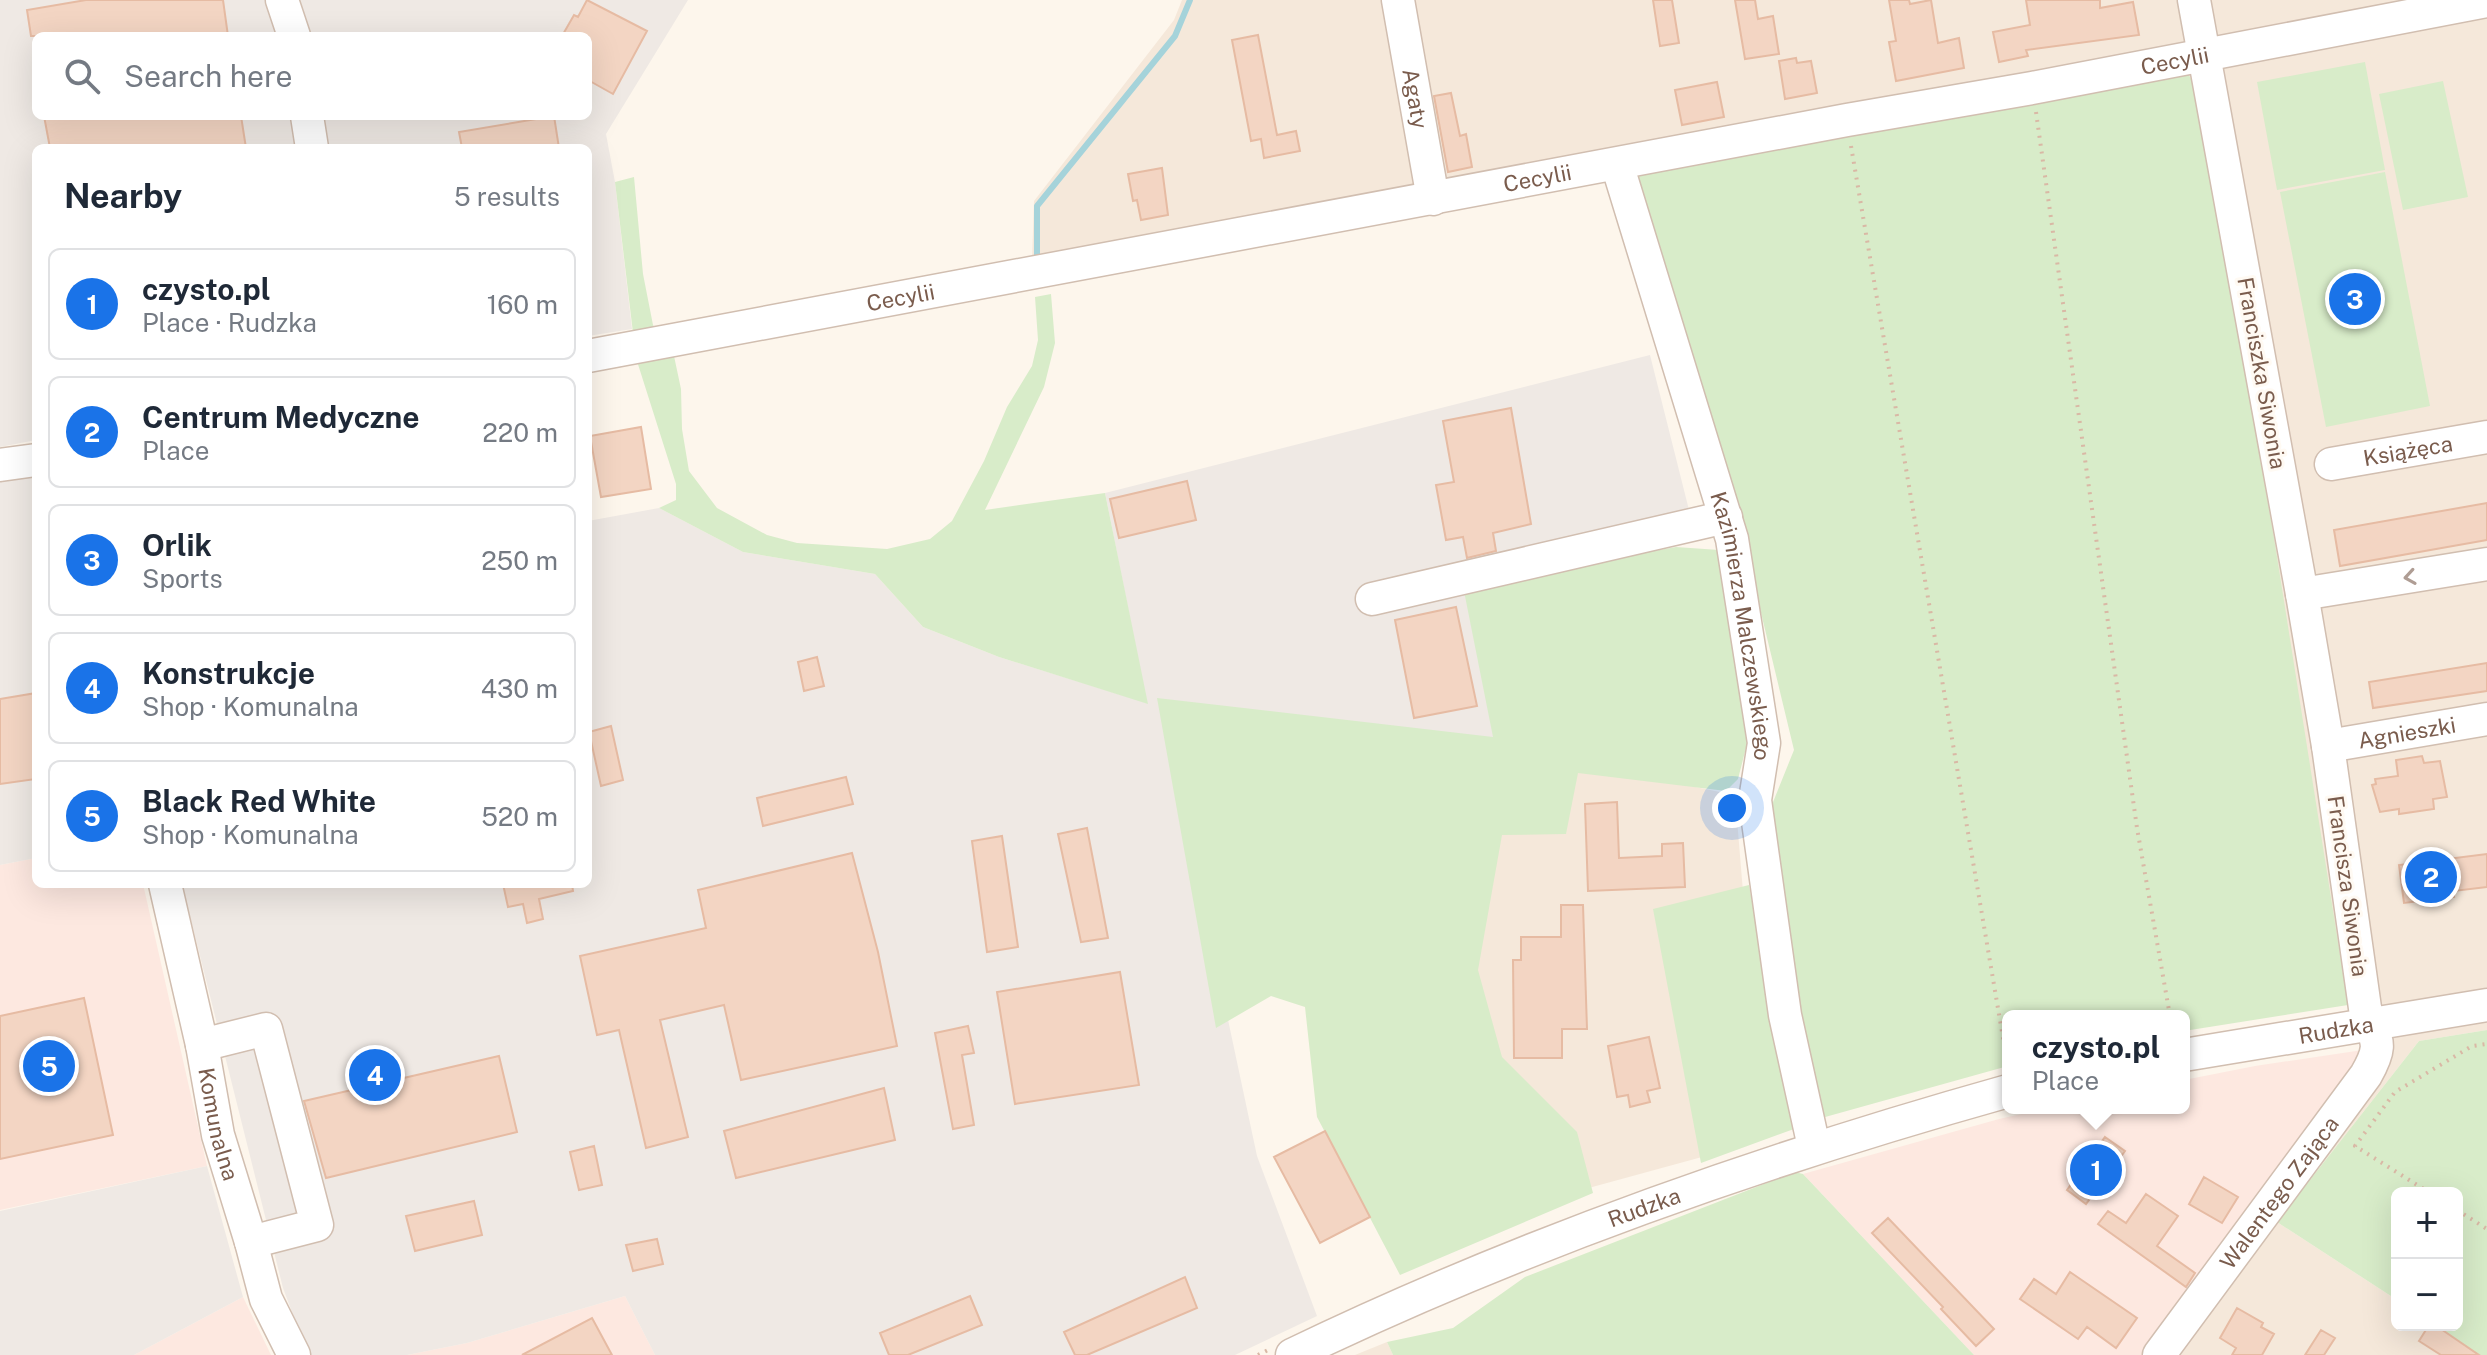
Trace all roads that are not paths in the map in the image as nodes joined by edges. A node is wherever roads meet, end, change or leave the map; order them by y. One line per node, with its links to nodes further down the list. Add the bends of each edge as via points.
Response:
1 (282, 0): 6 (street)
2 (292, 0): 7 (street)
3 (1398, 0): 12 (street, Agaty)
4 (2194, 0): 8 (street, Franciszka Siwonia)
5 (2487, 1): 8 (street, Cecylii)
6 (293, 32)
7 (294, 32)
8 (2204, 55): 11 (street, Cecylii); 20 (street, Franciszka Siwonia)
9 (308, 120): 10 (street)
10 (311, 144)
11 (1617, 164): 12 (street, Cecylii); 18 (street, Kazimierza Malczewskiego)
12 (1433, 199): 13 (street, Cecylii)
13 (592, 355)
14 (2487, 437): 16 (street, Książęca)
15 (32, 461): 17 (street)
16 (2331, 464)
17 (0, 465)
18 (1726, 517): 21 (street); 30 (street, Kazimierza Malczewskiego, via 1764,743 1755,800 1785,1015)
19 (2487, 564): 20 (street, one-way to 20)
20 (2302, 594): 23 (street, Franciszka Siwonia)
21 (1372, 599)
22 (2487, 719): 23 (street, Agnieszki)
23 (2328, 746): 26 (street, Francisza Siwonia, via 2352,928)
24 (166, 888): 27 (street, Komunalna)
25 (2487, 1005): 26 (street, Rudzka)
26 (2372, 1024): 28 (street, Rudzka); 34 (street, Walentego Zająca, via 2379,1042 2366,1075)
27 (202, 1045): 31 (street, Komunalna, via 218,1135); 31 (street, via 266,1029 317,1225)
28 (2190, 1054)
29 (2002, 1093): 30 (street, Rudzka)
30 (1814, 1147): 33 (street, Rudzka, via 1699,1185 1488,1267)
31 (251, 1242): 32 (street, Komunalna, via 266,1299)
32 (294, 1355)
33 (1292, 1355)
34 (2159, 1355)

